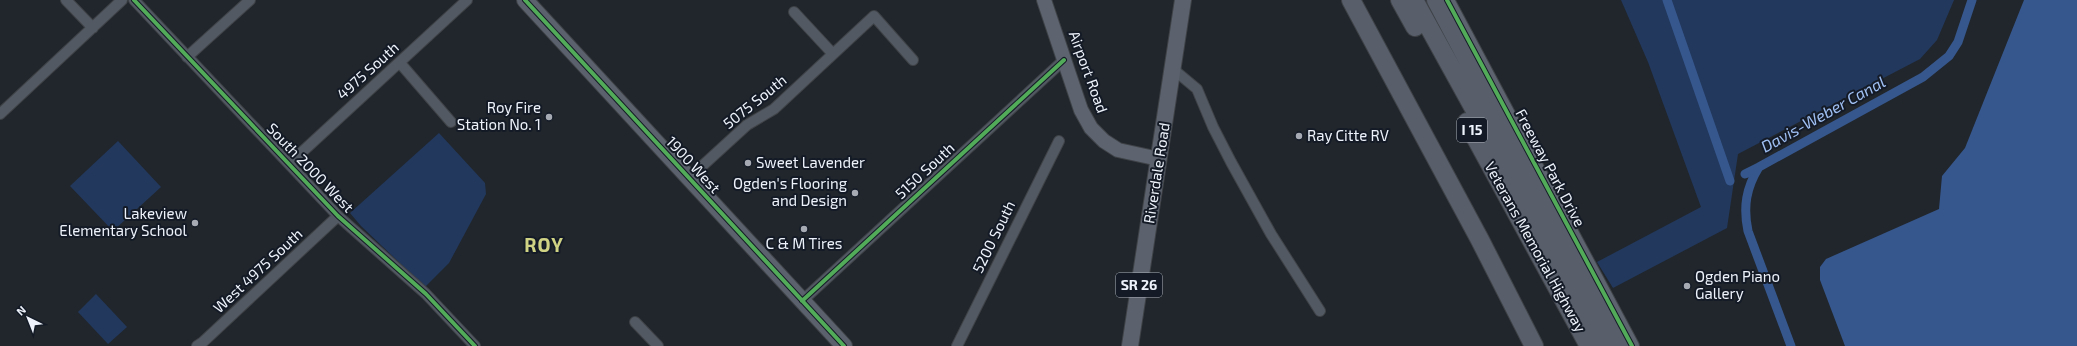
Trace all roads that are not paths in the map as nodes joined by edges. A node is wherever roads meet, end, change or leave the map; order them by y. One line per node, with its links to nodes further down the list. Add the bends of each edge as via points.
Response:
1 (66, 0): 15 (street)
2 (122, 0): 15 (street)
3 (134, 0): 17 (street, South 2000 West)
4 (250, 0): 17 (street)
5 (467, 0): 20 (street, 4975 South)
6 (525, 0): 27 (main road, 1900 West)
7 (1044, 0): 19 (street, Airport Road)
8 (1184, 0): 21 (main road, Riverdale Road / SR 26)
9 (1351, 0): 38 (highway)
10 (1400, 0): 39 (highway, Veterans Memorial Highway / I 15)
11 (1414, 0): 40 (highway)
12 (1436, 0): 41 (highway)
13 (1446, 0): 42 (street, Freeway Park Drive)
14 (794, 12): 16 (street)
15 (93, 28): 22 (street)
16 (833, 54): 18 (street, 5075 South, via 874,16); 27 (street, 5075 South, via 774,109 747,125)
17 (187, 57): 26 (street, South 2000 West)
18 (913, 60)
19 (1064, 60): 25 (street, Airport Road, via 1081,110 1091,128 1118,150); 29 (street, 5150 South)
20 (400, 63): 23 (street); 26 (street, 4975 South)
21 (1174, 69): 25 (main road, Riverdale Road / SR 26); 30 (street, via 1198,89 1213,127 1242,182 1271,234)
22 (0, 114)
23 (451, 122)
24 (1059, 141): 36 (street, 5200 South)
25 (1159, 159): 37 (main road, Riverdale Road / SR 26)
26 (288, 164): 28 (street, South 2000 West)
27 (689, 178): 29 (main road, 1900 West)
28 (338, 216): 32 (street, West 4975 South); 33 (street, South 2000 West, via 426,294)
29 (802, 301): 35 (main road, 1900 West)
30 (1320, 311)
31 (635, 322): 34 (street)
32 (197, 346)
33 (475, 346)
34 (658, 346)
35 (844, 346)
36 (957, 346)
37 (1130, 346)
38 (1534, 346)
39 (1589, 346)
40 (1605, 346)
41 (1619, 346)
42 (1632, 346)

